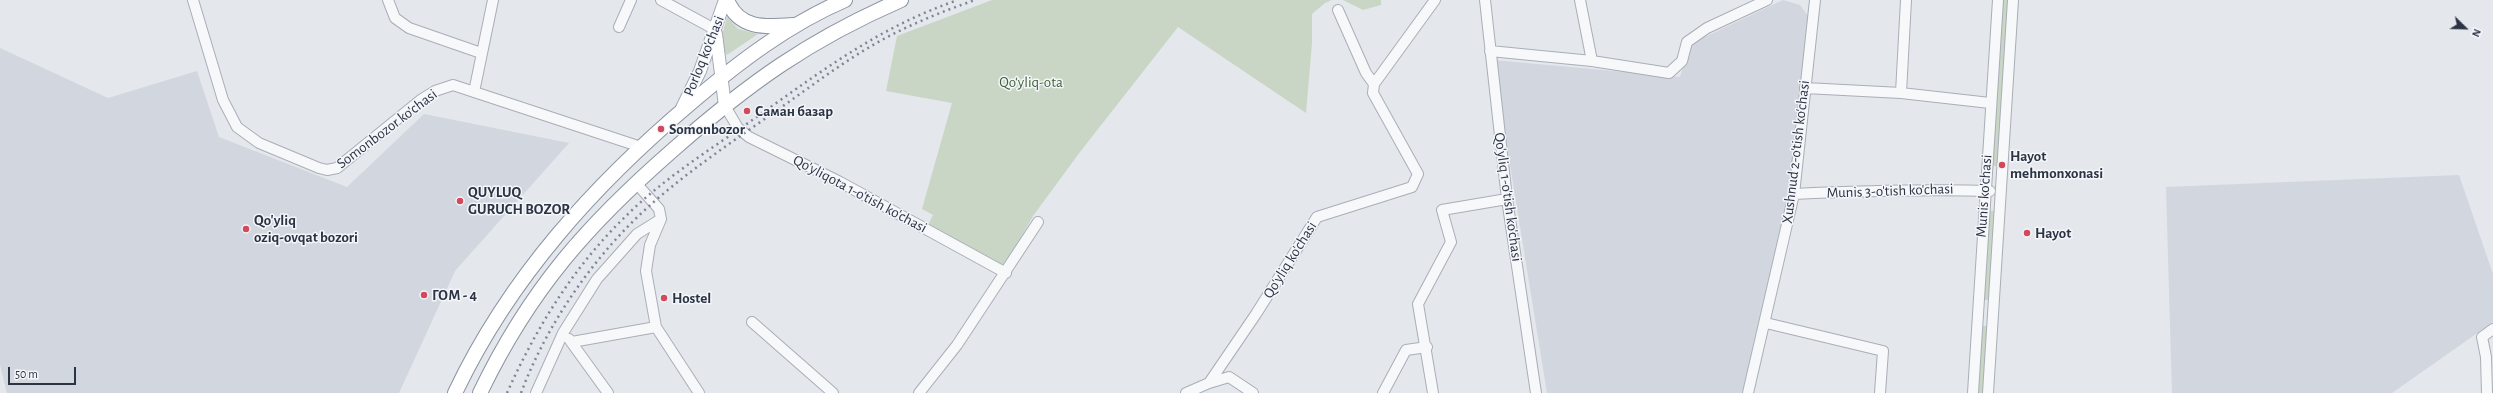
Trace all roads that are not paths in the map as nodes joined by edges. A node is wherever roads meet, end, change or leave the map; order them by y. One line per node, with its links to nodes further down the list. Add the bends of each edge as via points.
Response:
1 (193, 0): 27 (street, Somonbozor ko'chasi, via 216,77 234,123 245,134 268,147 327,170 342,164 435,91 453,85)
2 (388, 0): 22 (street, via 395,18 409,28)
3 (493, 0): 22 (street)
4 (631, 0): 19 (street)
5 (661, 0): 20 (street)
6 (726, 0): 18 (highway, via 737,16 750,24 771,27); 20 (main road, Porloq ko'chasi)
7 (845, 0): 18 (highway)
8 (901, 0): 30 (highway, via 835,30 803,49 769,71)
9 (1435, 0): 25 (street)
10 (1485, 0): 21 (street, Qo'yliq 1-o'tish ko'chasi)
11 (1580, 0): 23 (street)
12 (1767, 0): 23 (street, via 1707,28 1687,42 1682,60 1669,73)
13 (1906, 0): 28 (street)
14 (1998, 0): 29 (street, Munis ko'chasi)
15 (2013, 0): 35 (street, Munis ko'chasi)
16 (1812, 1): 26 (street, Xushnud 2-o'tish ko'chasi)
17 (1338, 10): 25 (street, Qo'yliq ko'chasi)
18 (797, 24): 24 (highway)
19 (619, 27)
20 (716, 30): 24 (main road); 31 (main road, Porloq ko'chasi)
21 (1490, 51): 23 (street); 37 (street, Qo'yliq 1-o'tish ko'chasi)
22 (481, 54): 27 (street)
23 (1592, 62)
24 (723, 76): 30 (main road); 31 (highway)
25 (1371, 80): 50 (street, Qo'yliq ko'chasi, via 1373,93 1418,174 1412,187 1317,217)
26 (1805, 88): 28 (street); 36 (street, Xushnud 2-o'tish ko'chasi)
27 (474, 92): 32 (street, Somonbozor ko'chasi)
28 (1901, 94): 29 (street)
29 (1990, 102): 34 (street, Munis ko'chasi)
30 (725, 106): 33 (highway); 40 (street, Qo'yliqota 1-o'tish ko'chasi, via 738,128 749,137 840,182)
31 (681, 110): 32 (highway)
32 (641, 147): 52 (highway, via 589,198 530,266 482,338)
33 (636, 183): 38 (street, via 659,209); 53 (highway, via 591,226 552,273 517,324)
34 (1985, 190): 35 (street, Munis 3-o'tish ko'chasi); 36 (street, Munis 3-o'tish ko'chasi, via 1886,190); 41 (street, Munis ko'chasi)
35 (2000, 191): 42 (street, Munis ko'chasi)
36 (1794, 194): 44 (street, Xushnud 2-o'tish ko'chasi)
37 (1507, 199): 49 (street, via 1442,210 1451,242 1418,304); 62 (street, Qo'yliq 1-o'tish ko'chasi)
38 (661, 219): 45 (street, via 650,245 646,271); 47 (street, via 637,234 597,280)
39 (1038, 222): 40 (street)
40 (1006, 273): 57 (street, via 957,345)
41 (1977, 307): 42 (street); 65 (street, Munis ko'chasi)
42 (1993, 308): 66 (street, Munis ko'chasi)
43 (752, 322): 56 (street)
44 (1766, 323): 63 (street, Xushnud 2-o'tish ko'chasi); 64 (street, via 1884,351)
45 (656, 327): 48 (street); 55 (street)
46 (2493, 329): 67 (street, via 2482,337)
47 (563, 333): 48 (street); 51 (street)
48 (572, 342): 54 (street)
49 (1427, 347): 60 (street, via 1406,350); 61 (street)
50 (1210, 384): 58 (street); 59 (street, via 1228,377)
51 (539, 391)
52 (455, 393)
53 (480, 393)
54 (608, 393)
55 (699, 393)
56 (833, 393)
57 (919, 393)
58 (1186, 393)
59 (1253, 393)
60 (1383, 393)
61 (1433, 393)
62 (1536, 393)
63 (1748, 393)
64 (1880, 393)
65 (1973, 393)
66 (1988, 393)
67 (2488, 393)

